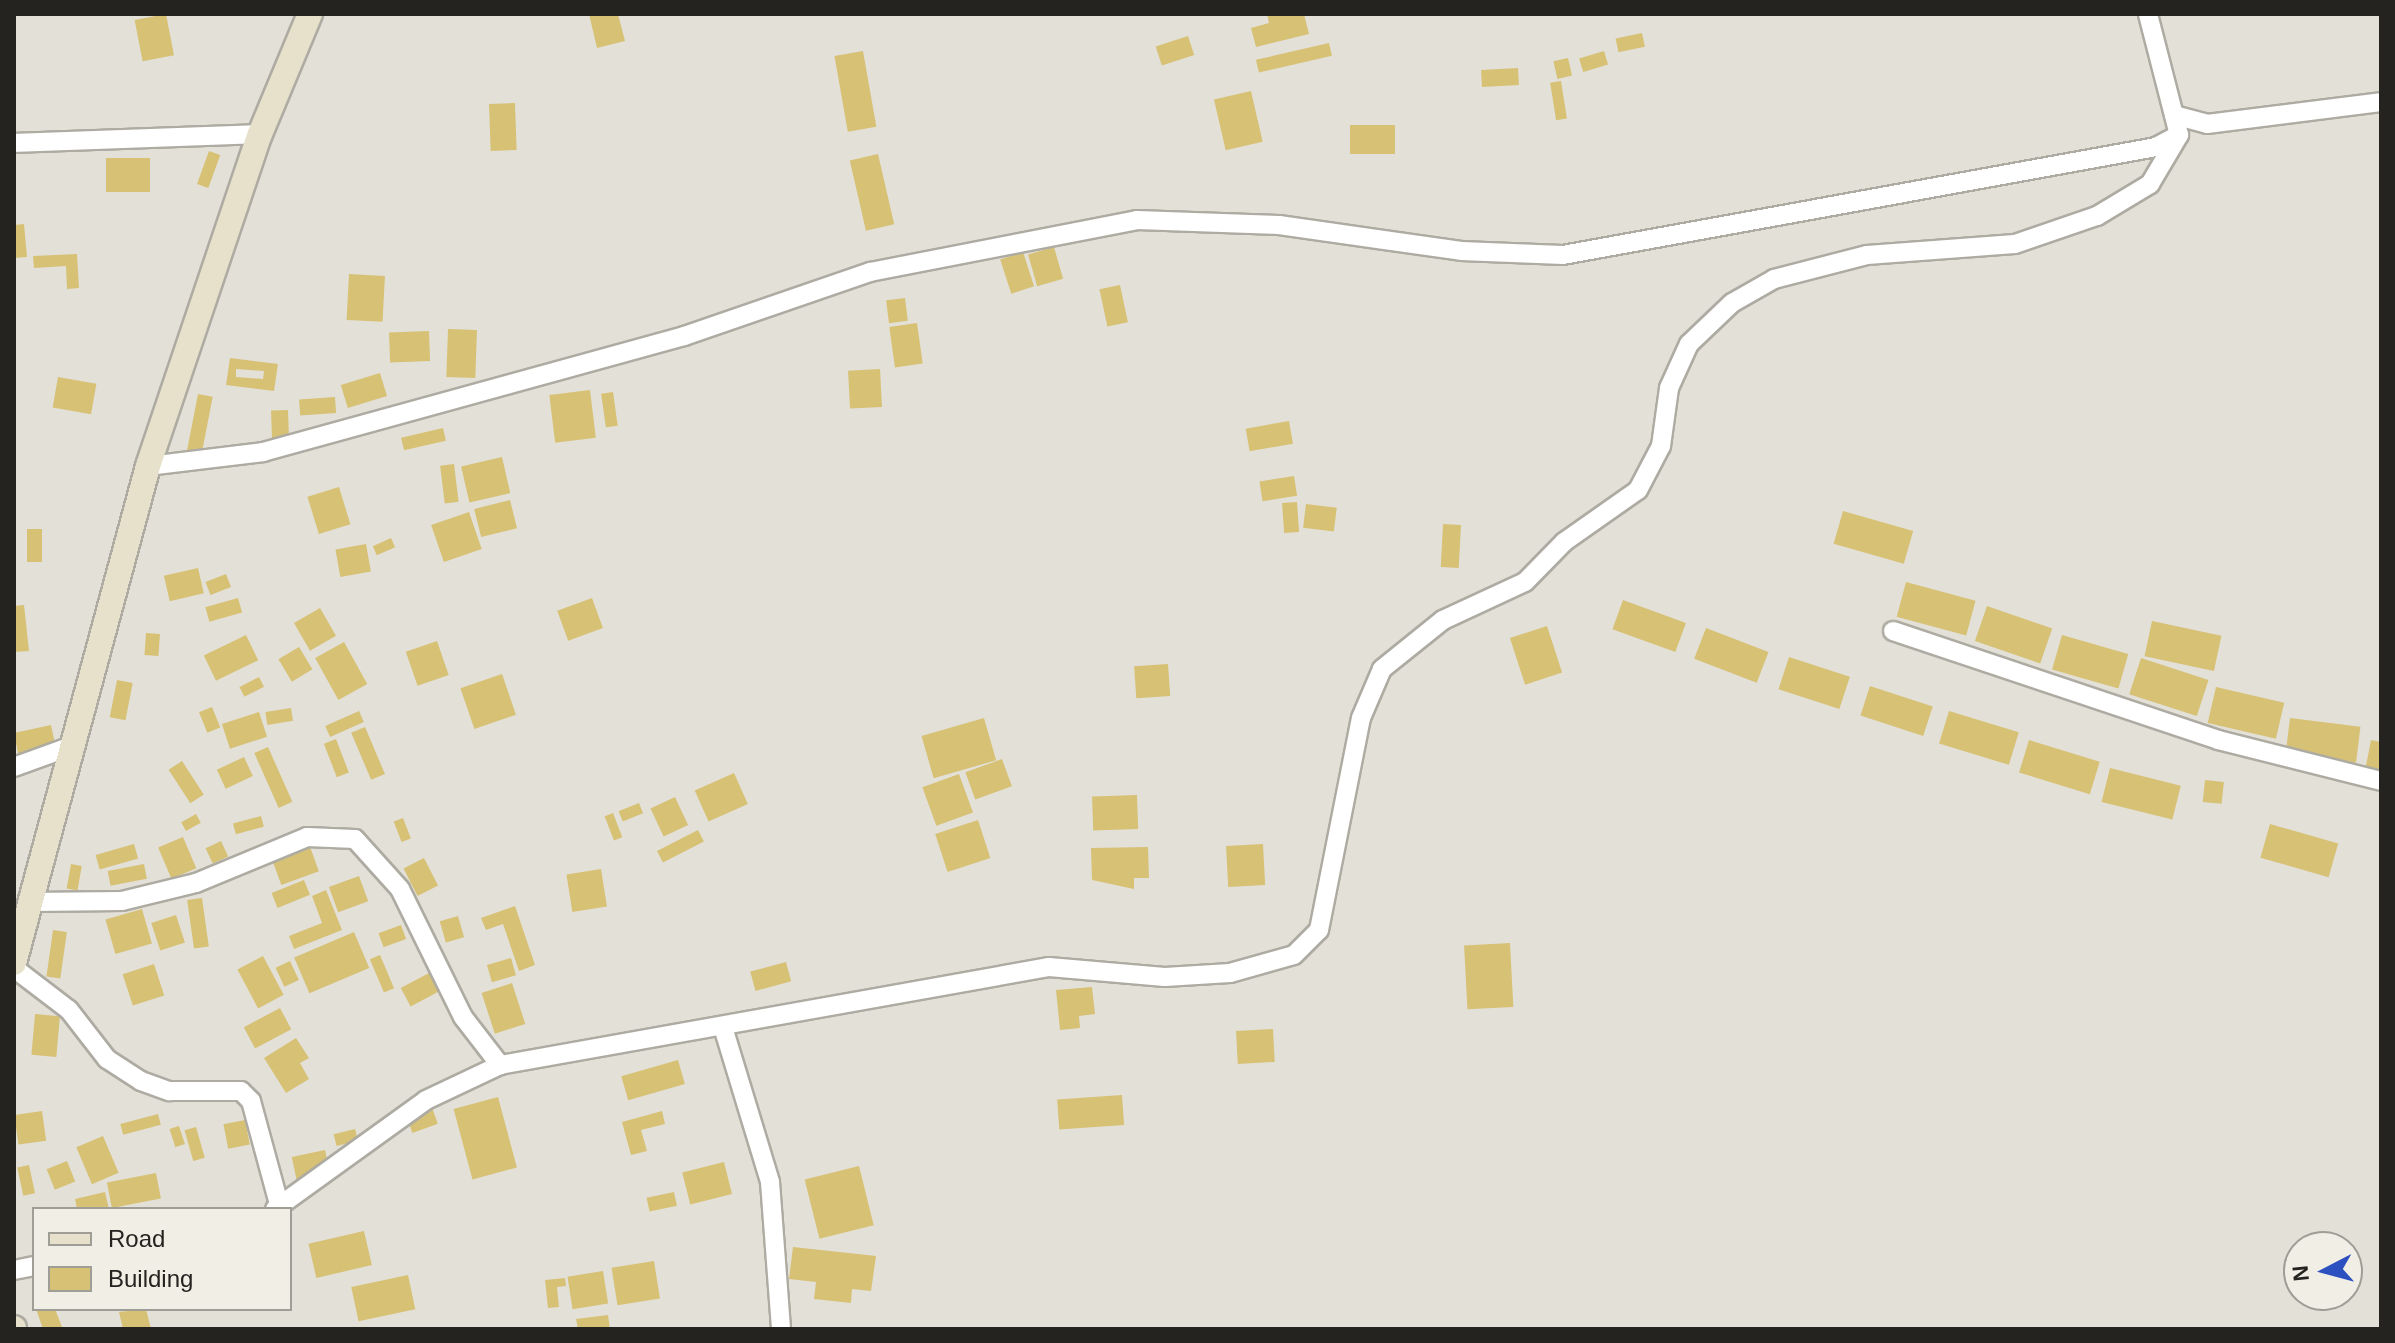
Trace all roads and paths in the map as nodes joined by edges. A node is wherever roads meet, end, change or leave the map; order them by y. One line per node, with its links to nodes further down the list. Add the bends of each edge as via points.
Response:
1 (310, 14): 5 (street)
2 (2148, 14): 4 (street)
3 (2381, 102): 4 (street, via 2207,124)
4 (2174, 115): 6 (street)
5 (260, 134): 7 (street); 8 (street)
6 (2179, 135): 8 (street, via 2156,147 1563,255 1461,251 1279,225 1137,220 870,272 684,336 263,452); 15 (street, via 2150,184 2097,216 2015,244 1867,255 1774,279 1732,303 1689,344 1669,388 1661,446 1638,490 1564,542 1525,582 1443,620 1382,669 1361,718 1319,930 1294,955 1230,973 1165,977 1049,967)
7 (14, 143)
8 (148, 466): 10 (street)
9 (1893, 631): 12 (street, via 2218,740)
10 (72, 746): 11 (street); 13 (street)
11 (14, 767)
12 (2381, 781)
13 (30, 902): 14 (street); 16 (street, via 122,901 196,883 307,837 355,839 400,889 463,1017)
14 (14, 965): 17 (street, via 69,1010 107,1059 141,1081 169,1091 241,1091 251,1101)
15 (723, 1027): 16 (street); 19 (street, via 770,1182)
16 (500, 1065): 18 (street, via 426,1100)
17 (278, 1207)
18 (279, 1207)
19 (781, 1329)

